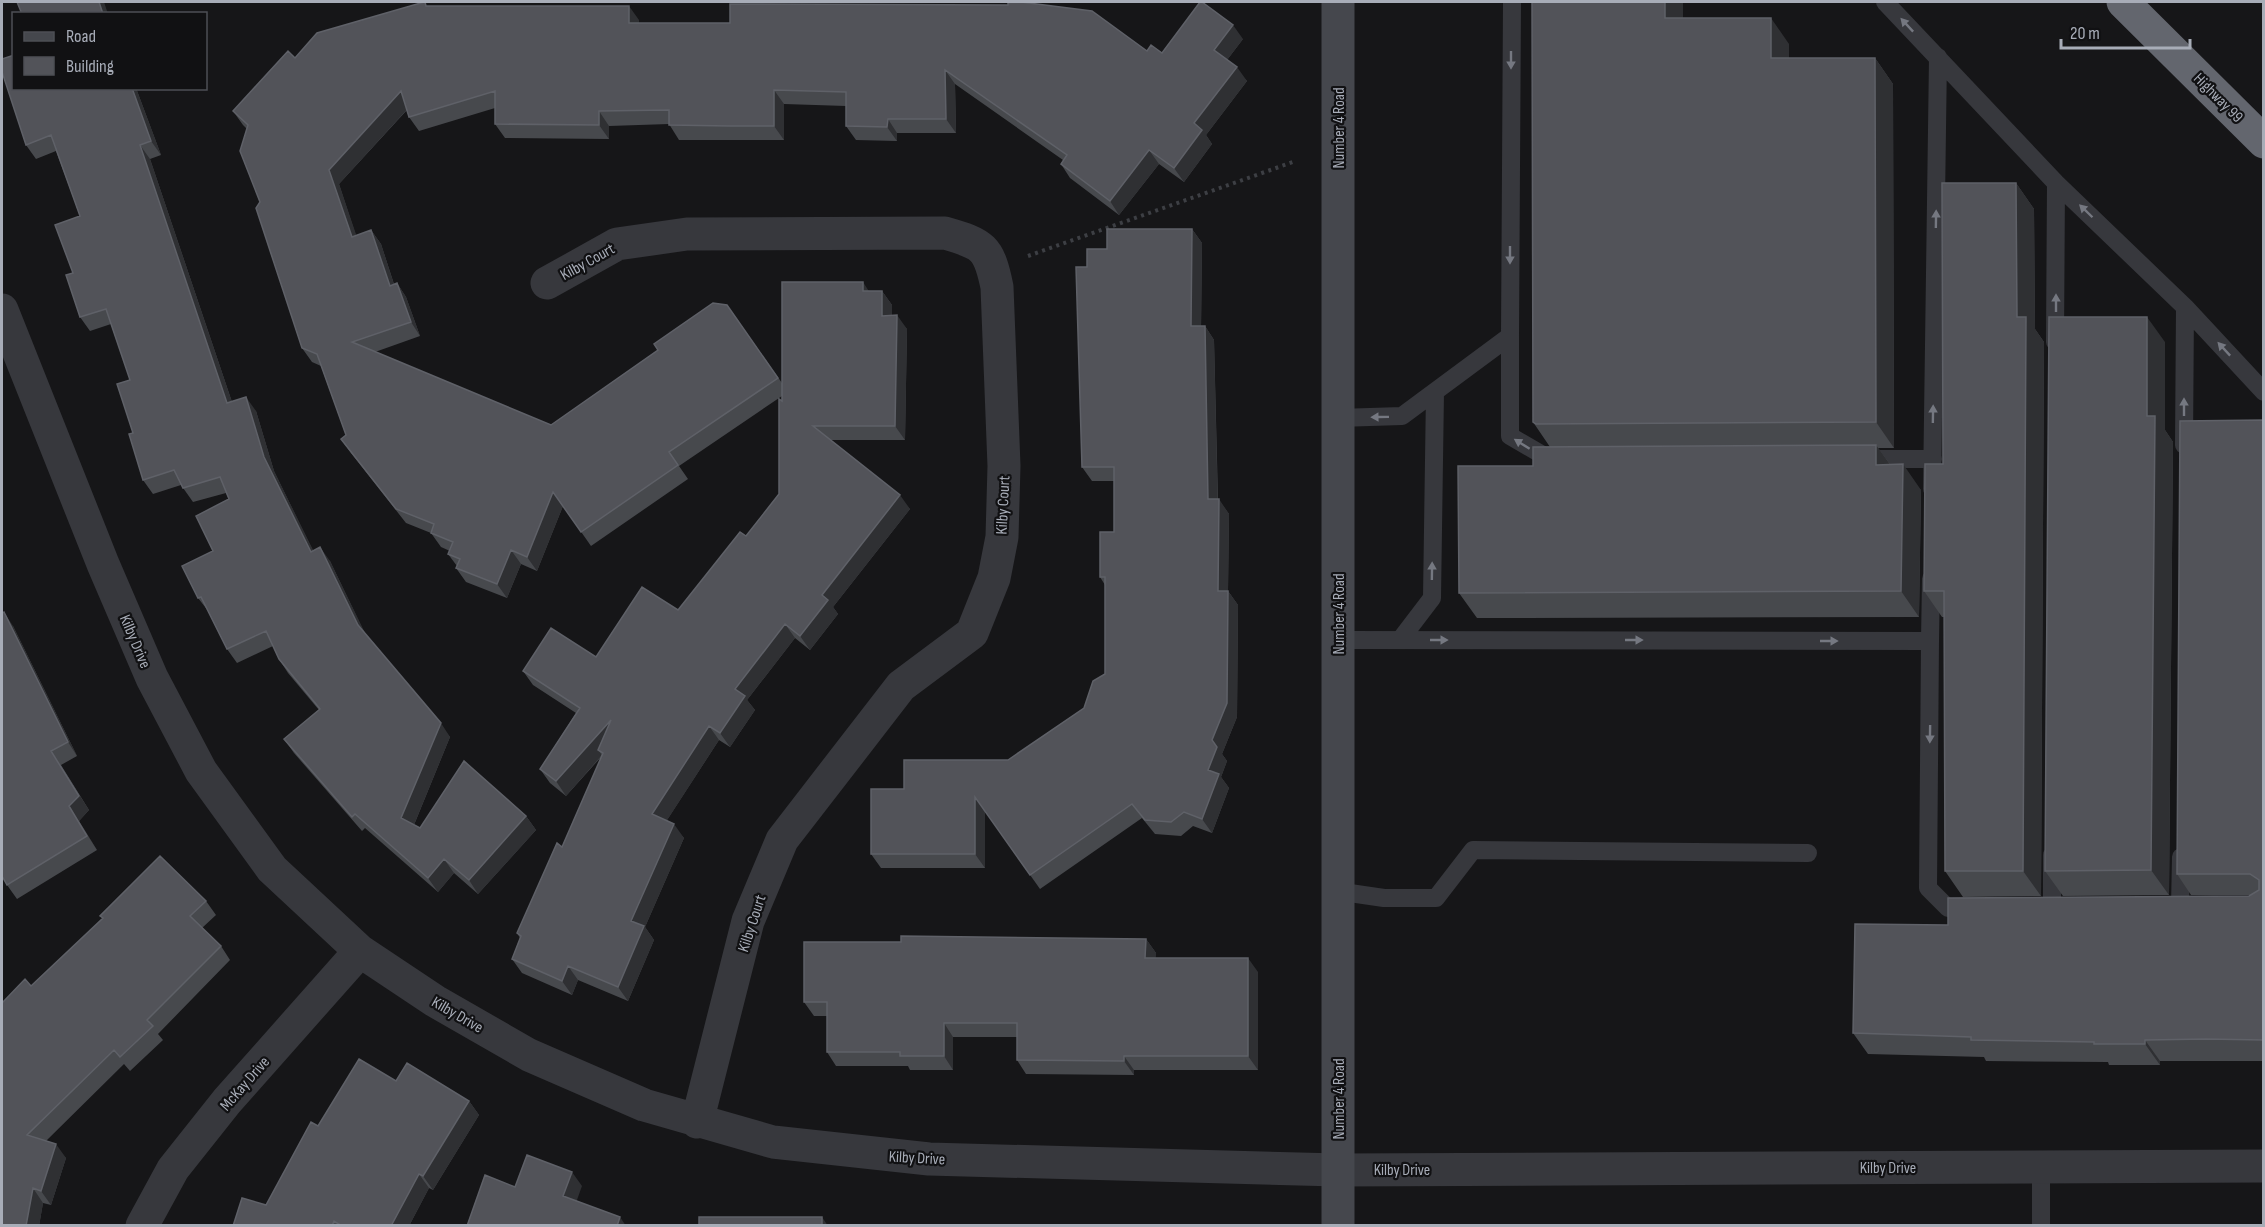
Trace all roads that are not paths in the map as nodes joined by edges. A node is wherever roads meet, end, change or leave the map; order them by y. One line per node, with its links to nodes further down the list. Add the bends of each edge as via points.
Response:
1 (1338, 2): 15 (main road, Number 4 Road)
2 (1512, 2): 11 (lane, one-way to 11)
3 (1885, 2): 5 (lane, one-way to 3)
4 (2123, 2): 6 (highway, Highway 99)
5 (1938, 57): 7 (lane); 17 (lane, one-way to 5)
6 (2264, 142)
7 (2056, 183): 9 (lane, one-way to 7); 12 (lane, one-way to 7)
8 (547, 283): 35 (street, Kilby Court, via 616,244 687,234 945,233 974,242 991,258 994,268 1004,466 1002,537 994,578 972,633 901,686 782,840 748,921)
9 (2185, 307): 14 (lane, one-way to 9); 19 (lane, one-way to 9)
10 (4, 325): 34 (street, Kilby Drive, via 152,678 201,771 272,869)
11 (1510, 336): 13 (lane); 18 (lane, one-way to 11, via 1551,461 1510,436)
12 (2055, 361)
13 (1435, 392): 15 (lane, one-way to 15, via 1402,417); 23 (lane, one-way to 13, via 1432,598)
14 (2264, 392)
15 (1338, 418): 22 (main road, Number 4 Road)
16 (1849, 459): 17 (lane)
17 (1933, 459): 20 (lane)
18 (1575, 461)
19 (2184, 463)
20 (1932, 504)
21 (1931, 561): 24 (lane)
22 (1338, 640): 23 (lane); 28 (main road, Number 4 Road)
23 (1400, 640): 24 (lane, one-way to 24)
24 (1930, 641): 31 (lane, one-way to 31, via 1928,888 1948,908)
25 (2181, 834): 29 (lane, via 2186,906)
26 (2052, 836): 33 (lane)
27 (1808, 853): 28 (lane, via 1473,850 1436,898 1384,898)
28 (1336, 891): 38 (main road, Number 4 Road)
29 (2157, 906)
30 (2075, 907): 33 (lane)
31 (1994, 908)
32 (2029, 908): 33 (lane)
33 (2052, 908)
34 (360, 951): 35 (street, Kilby Drive, via 435,1001 529,1055 644,1105); 39 (street, McKay Drive, via 227,1101 173,1169)
35 (697, 1122): 38 (street, Kilby Drive, via 773,1142 929,1159)
36 (2041, 1166): 37 (street, Kilby Drive); 38 (street, Kilby Drive); 41 (lane)
37 (2264, 1167)
38 (1338, 1170): 40 (main road, Number 4 Road)
39 (142, 1226)
40 (1338, 1226)
41 (2041, 1226)

